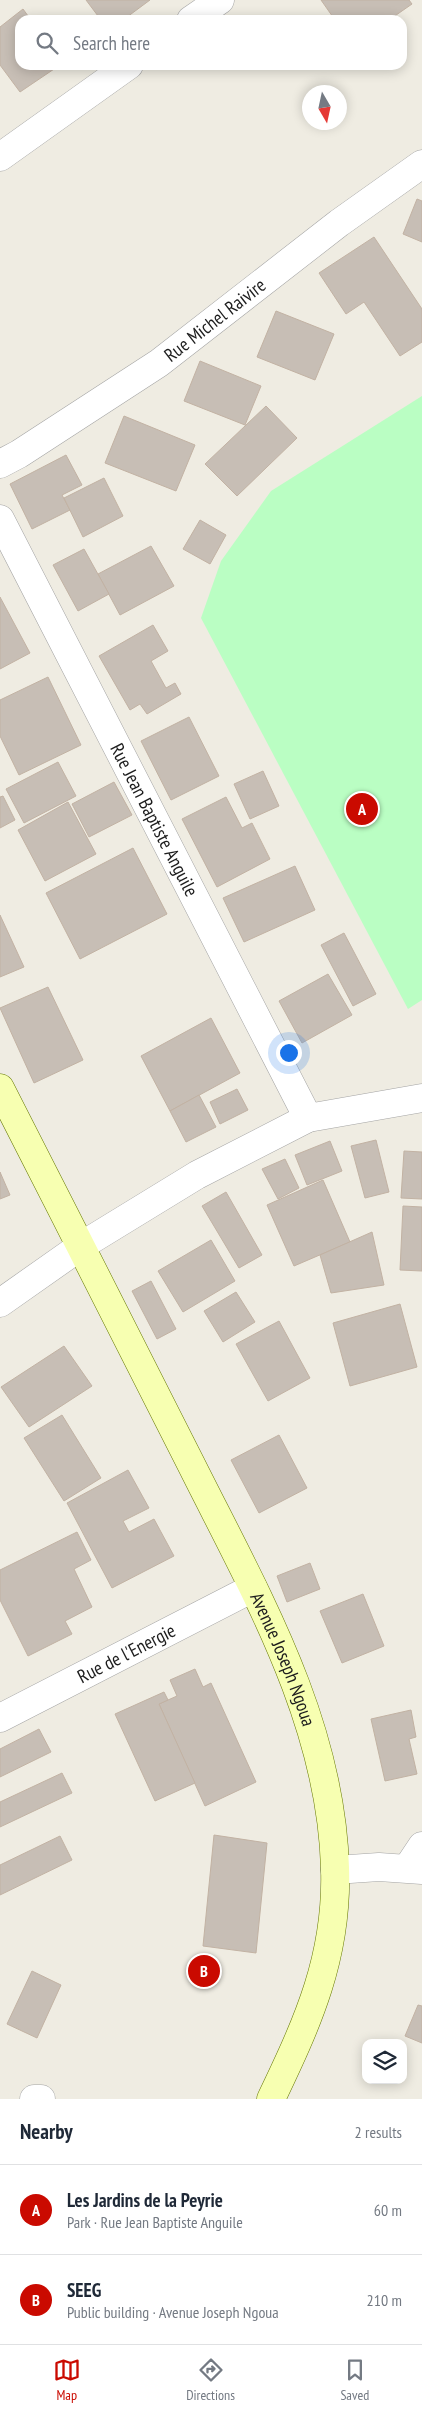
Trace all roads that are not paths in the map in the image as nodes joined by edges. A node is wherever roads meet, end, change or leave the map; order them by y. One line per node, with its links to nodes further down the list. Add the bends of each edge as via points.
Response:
1 (220, 0): 2 (street)
2 (199, 15)
3 (122, 70): 4 (street)
4 (0, 157)
5 (422, 164): 6 (street, Rue Michel Raivire, via 339,223 159,362)
6 (0, 464)
7 (0, 520): 10 (street, Rue Jean Baptiste Anguile)
8 (0, 1088): 11 (main road, Avenue Joseph Ngoua)
9 (422, 1098): 10 (street)
10 (308, 1118): 11 (street, via 197,1175)
11 (81, 1246): 12 (street); 13 (main road, Avenue Joseph Ngoua)
12 (0, 1303)
13 (253, 1588): 14 (street, Rue de l'Energie); 16 (main road, Avenue Joseph Ngoua, via 284,1653 313,1734 325,1780)
14 (0, 1718)
15 (417, 1861): 16 (street)
16 (335, 1870): 19 (main road, Avenue Joseph Ngoua, via 331,1937 323,1976 305,2028)
17 (34, 2099): 18 (street)
18 (41, 2099)
19 (271, 2099)

